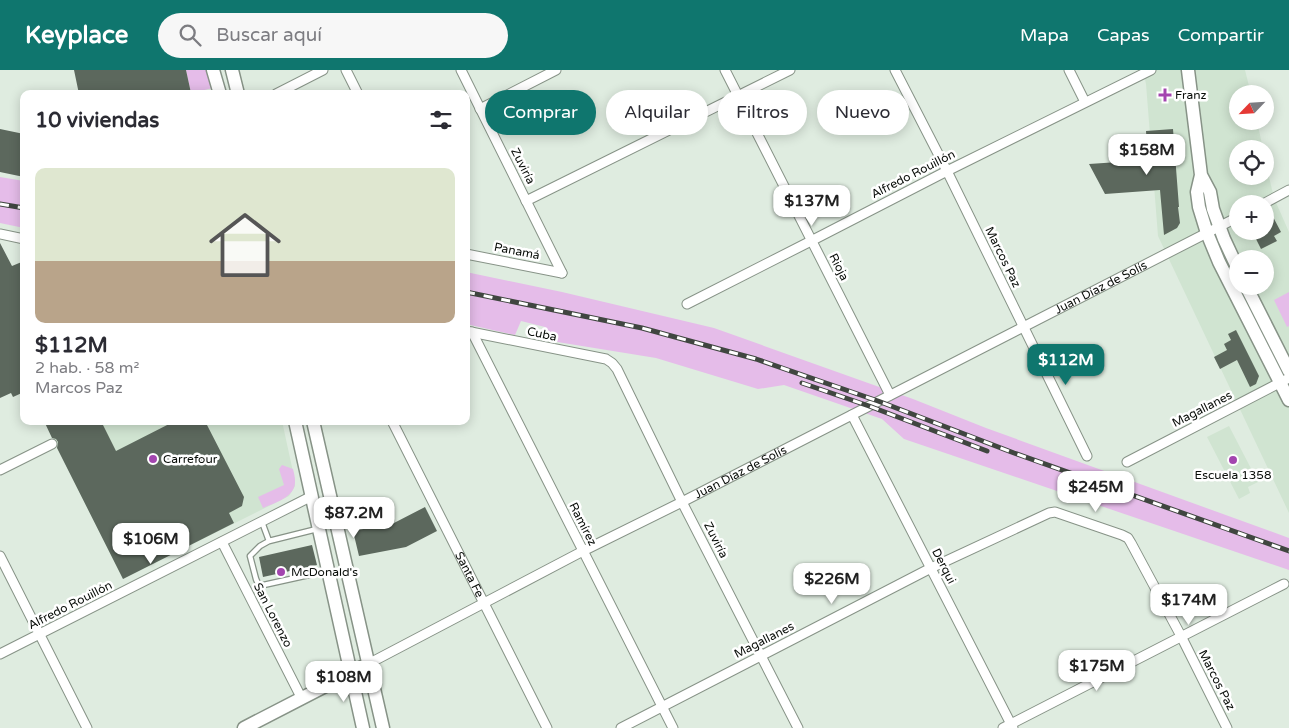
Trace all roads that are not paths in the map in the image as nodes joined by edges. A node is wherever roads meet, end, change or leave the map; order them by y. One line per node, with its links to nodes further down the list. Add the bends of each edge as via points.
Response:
1 (213, 70): 13 (main road)
2 (232, 70): 14 (main road)
3 (323, 70): 15 (street)
4 (346, 70): 16 (street)
5 (461, 70): 21 (street, Zuviría)
6 (556, 70): 21 (street)
7 (725, 70): 17 (street, Rioja)
8 (790, 70): 18 (street)
9 (896, 70): 23 (street, Marcos Paz)
10 (1069, 70): 19 (street)
11 (1151, 70): 19 (street, Alfredo Rouillón)
12 (1188, 70): 24 (main road)
13 (219, 89)
14 (237, 90)
15 (284, 90)
16 (356, 90)
17 (735, 90)
18 (750, 90)
19 (1086, 102): 23 (street, Alfredo Rouillón)
20 (718, 106): 27 (street)
21 (480, 109): 27 (street, Zuviría)
22 (758, 135): 33 (street, Rioja)
23 (947, 170): 33 (street, Alfredo Rouillón); 39 (street, Marcos Paz)
24 (1201, 175): 29 (main road, via 1210,192); 31 (main road, via 1199,207)
25 (1289, 190): 26 (street)
26 (1274, 198)
27 (526, 201): 36 (street, Zuviría)
28 (1229, 222): 29 (street, Juan Díaz de Solís)
29 (1220, 227): 31 (street, Juan Díaz de Solís); 34 (main road)
30 (0, 234): 32 (street)
31 (1207, 234): 39 (street, Juan Díaz de Solís); 44 (main road, via 1219,262)
32 (20, 238)
33 (811, 241): 38 (street, Alfredo Rouillón); 45 (street, Rioja)
34 (1229, 251)
35 (470, 255): 36 (street, Panamá)
36 (562, 273)
37 (1251, 295): 43 (main road)
38 (687, 304)
39 (1023, 327): 45 (street, Juan Díaz de Solís); 52 (street, Marcos Paz)
40 (470, 332): 42 (street, Cuba, via 606,359)
41 (470, 334): 62 (street, Ramírez)
42 (612, 363): 56 (street, Zuviría)
43 (1289, 371)
44 (1285, 380): 46 (main road); 53 (street, Magallanes)
45 (890, 395): 47 (street, Juan Díaz de Solís)
46 (1289, 400)
47 (852, 415): 56 (street, Juan Díaz de Solís); 64 (street, Derqui)
48 (297, 425): 55 (main road)
49 (314, 425): 72 (main road)
50 (394, 425): 67 (street, Santa Fe)
51 (52, 444): 54 (street)
52 (1087, 456)
53 (1126, 462)
54 (0, 470)
55 (312, 496): 58 (street, Alfredo Rouillón); 59 (main road)
56 (682, 502): 62 (street, Juan Díaz de Solís); 71 (street, Zuviría)
57 (1055, 512): 64 (street, Magallanes); 69 (street, Marcos Paz, via 1128,538)
58 (262, 522): 60 (lane); 61 (street, Alfredo Rouillón)
59 (319, 529): 60 (lane); 65 (main road)
60 (269, 541): 65 (lane, via 250,556 259,586)
61 (222, 542): 68 (street, Alfredo Rouillón); 74 (street, San Lorenzo)
62 (583, 551): 67 (street, Juan Díaz de Solís); 75 (street, Ramírez)
63 (0, 556): 68 (street)
64 (931, 568): 71 (street, Magallanes); 76 (street, Derqui)
65 (328, 570): 73 (main road)
66 (1284, 584): 69 (street)
67 (484, 603): 72 (street, Juan Díaz de Solís); 81 (street, Santa Fe)
68 (40, 634): 70 (street, Alfredo Rouillón); 77 (street)
69 (1181, 636): 76 (street); 85 (street, Marcos Paz)
70 (0, 654)
71 (761, 656): 75 (street, Magallanes); 84 (street, Zuviría)
72 (368, 664): 73 (main road, Juan Díaz de Solís); 80 (main road)
73 (351, 673): 74 (main road, Juan Díaz de Solís); 79 (main road)
74 (302, 699): 78 (main road, Juan Díaz de Solís)
75 (662, 707): 82 (street, Magallanes); 83 (street, Ramírez)
76 (1009, 727)
77 (87, 728)
78 (244, 728)
79 (363, 728)
80 (382, 728)
81 (548, 728)
82 (621, 728)
83 (673, 728)
84 (798, 728)
85 (1227, 728)

